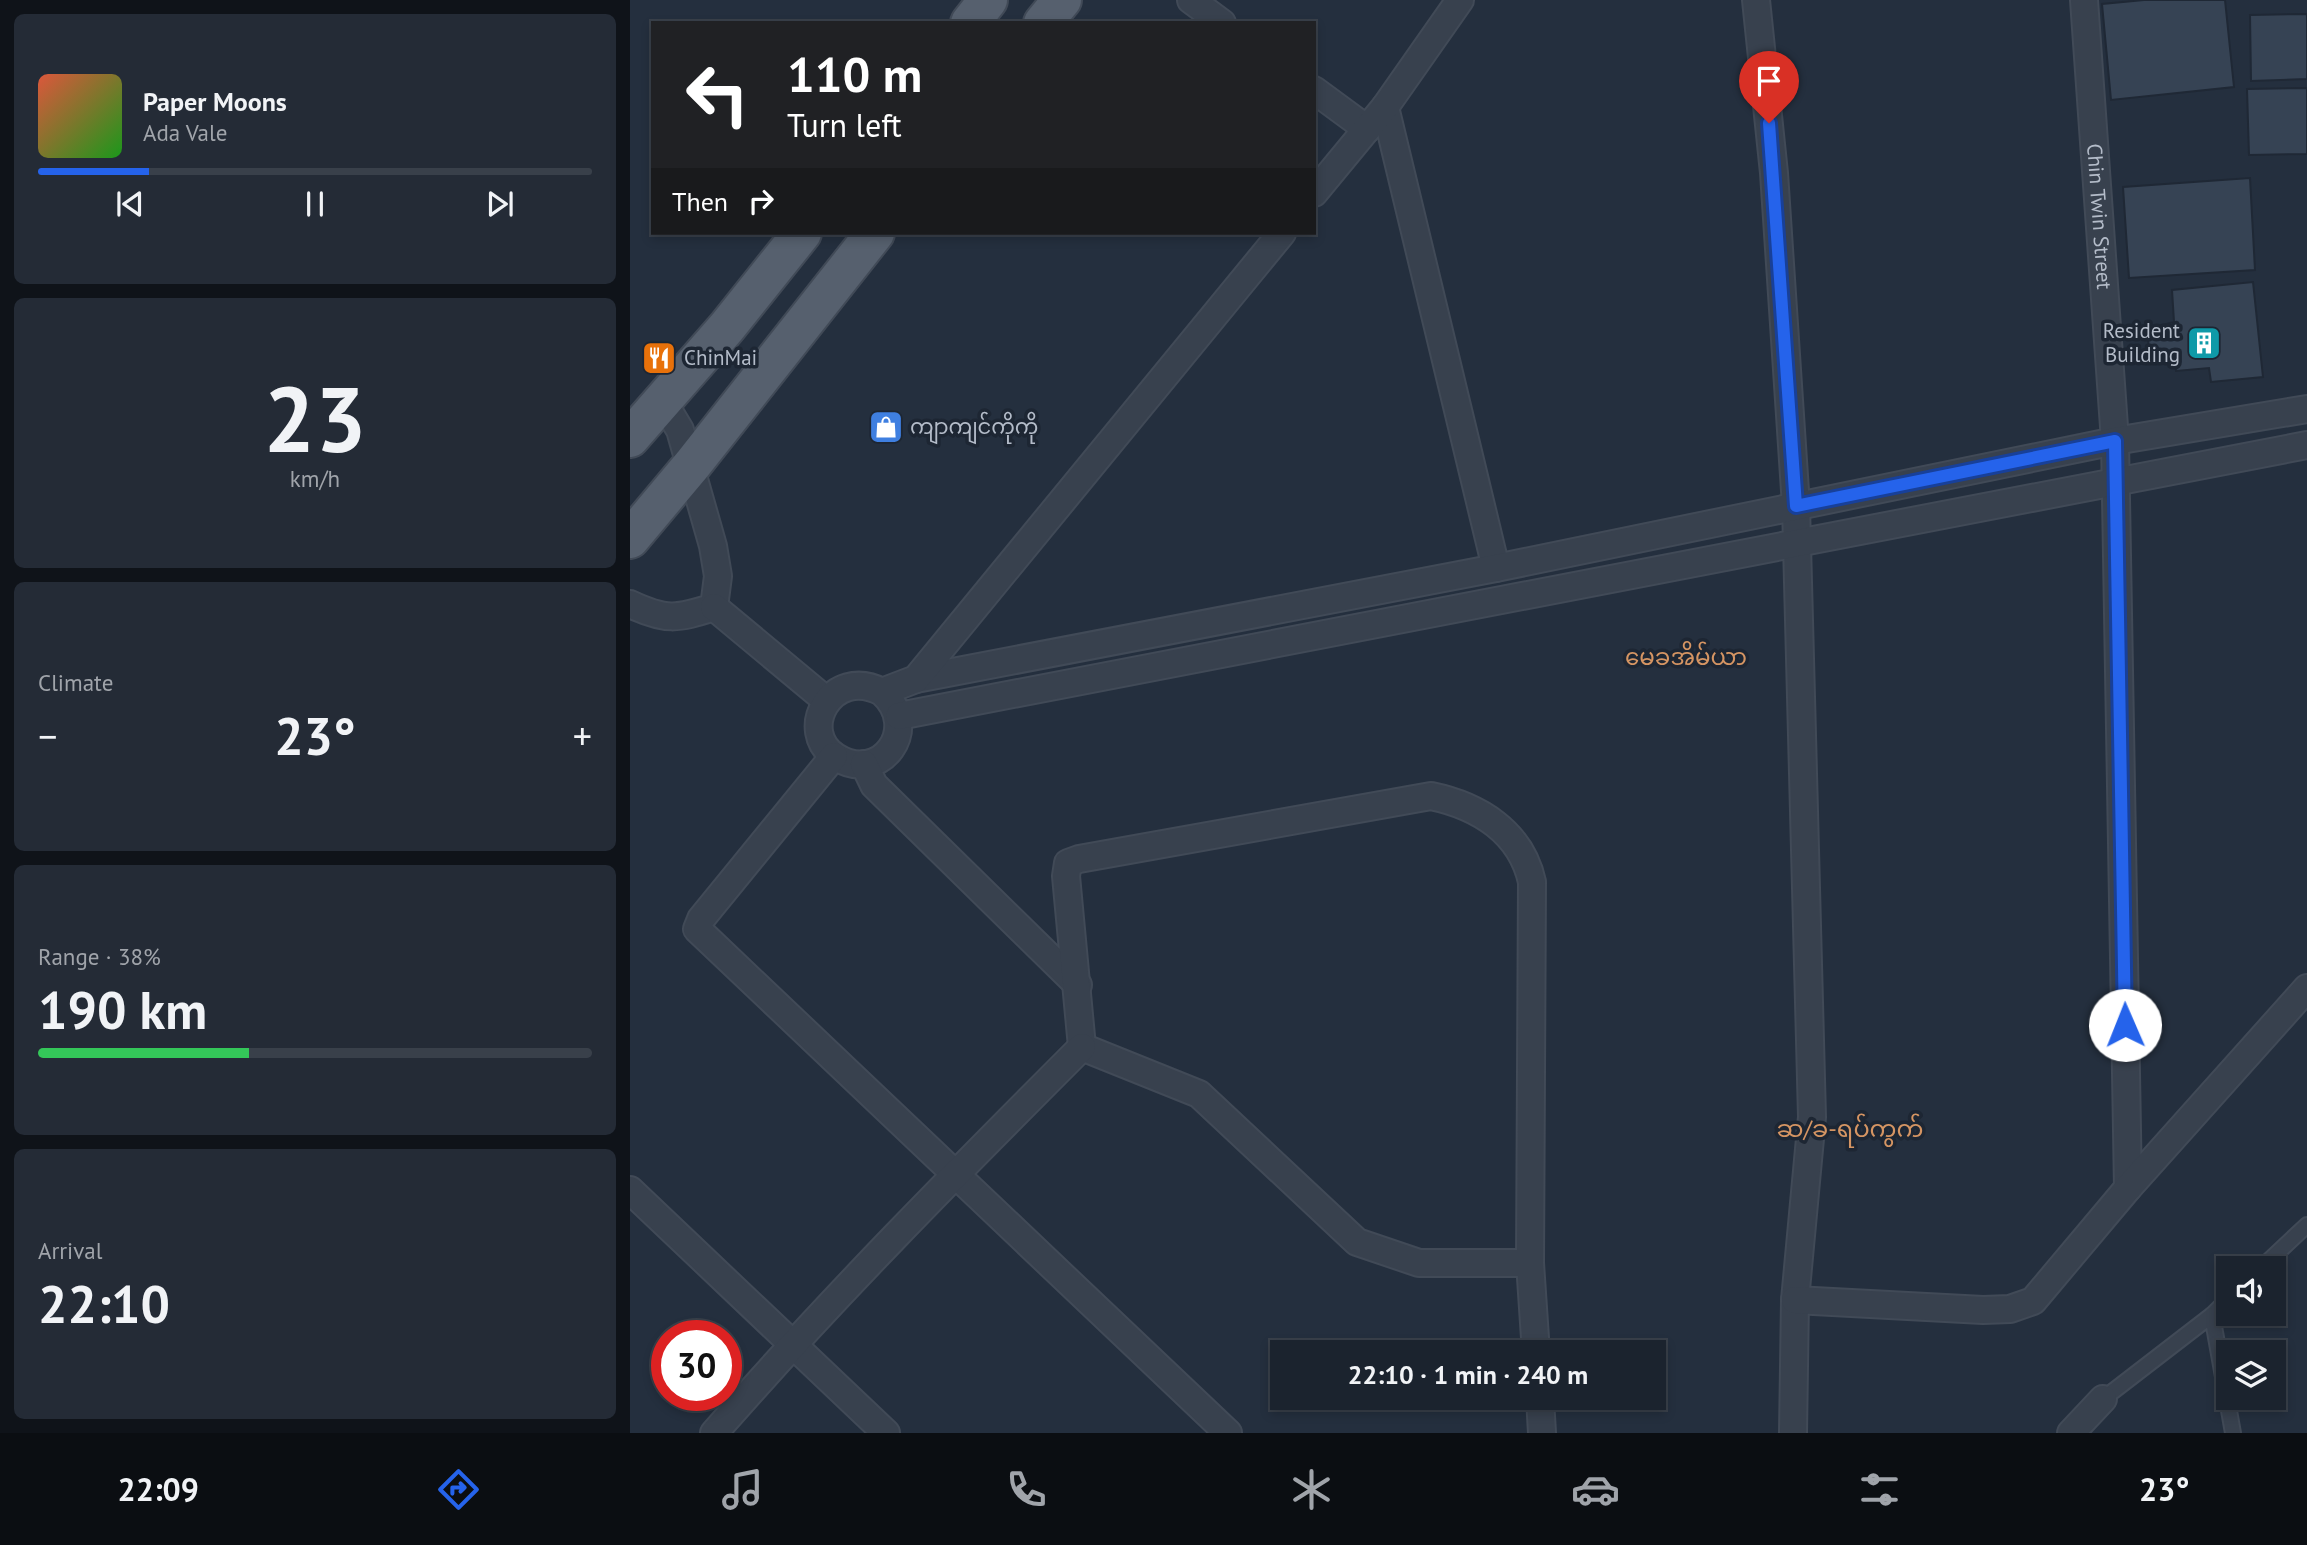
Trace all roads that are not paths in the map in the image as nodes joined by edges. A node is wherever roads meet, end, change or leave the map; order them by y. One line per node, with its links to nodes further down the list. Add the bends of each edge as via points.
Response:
1 (988, 0): 7 (main road)
2 (1062, 0): 8 (main road)
3 (1191, 0): 9 (street)
4 (1460, 0): 11 (street)
5 (1756, 0): 26 (street, via 1774,173)
6 (2084, 0): 22 (street, Chin Twin Street)
7 (972, 21)
8 (1046, 21)
9 (1219, 21)
10 (1316, 91): 12 (street)
11 (1385, 107): 12 (street); 29 (street)
12 (1367, 129): 13 (street)
13 (1316, 191)
14 (800, 235): 17 (main road)
15 (873, 235): 18 (main road)
16 (1280, 235): 32 (street)
17 (727, 327): 18 (main road); 19 (main road)
18 (771, 362): 24 (main road)
19 (662, 400): 21 (main road); 24 (street, via 680,430)
20 (2307, 409): 22 (street)
21 (630, 438)
22 (2115, 441): 25 (street, Chin Twin Street); 26 (street)
23 (2307, 445): 25 (street)
24 (692, 465): 27 (main road); 31 (street, via 718,576)
25 (2115, 482): 28 (street); 42 (street, Chin Twin Street)
26 (1796, 506): 28 (street); 29 (street)
27 (630, 539)
28 (1797, 545): 35 (street); 47 (street, via 1812,1117)
29 (1496, 568): 32 (street)
30 (630, 604): 31 (street, via 653,614 682,618)
31 (714, 607): 34 (street)
32 (916, 679): 33 (street)
33 (882, 692): 34 (street, via 859,684 835,692); 35 (street)
34 (827, 701): 36 (street, via 819,730)
35 (899, 716): 37 (street, via 892,747)
36 (834, 756): 37 (street); 41 (street, via 697,929)
37 (864, 764): 38 (street, via 874,785)
38 (1078, 985): 40 (street); 46 (street, via 1068,863 1431,796 1451,800 1487,818 1524,854 1532,882)
39 (2307, 988): 42 (street)
40 (1082, 1047): 41 (street); 46 (street, via 1199,1094 1357,1242 1419,1263)
41 (955, 1174): 51 (street); 56 (street)
42 (2128, 1188): 47 (street, via 2033,1301 2010,1310)
43 (630, 1190): 51 (street)
44 (2307, 1225): 45 (lane)
45 (2274, 1256)
46 (1530, 1263): 50 (street)
47 (1795, 1300): 58 (street)
48 (2216, 1311): 49 (lane)
49 (2212, 1315): 52 (lane); 60 (lane)
50 (1535, 1340)
51 (793, 1342): 54 (street); 55 (street)
52 (2102, 1399): 59 (street)
53 (1540, 1410): 57 (street)
54 (714, 1433)
55 (886, 1433)
56 (1228, 1433)
57 (1542, 1433)
58 (1793, 1433)
59 (2071, 1433)
60 (2233, 1433)

